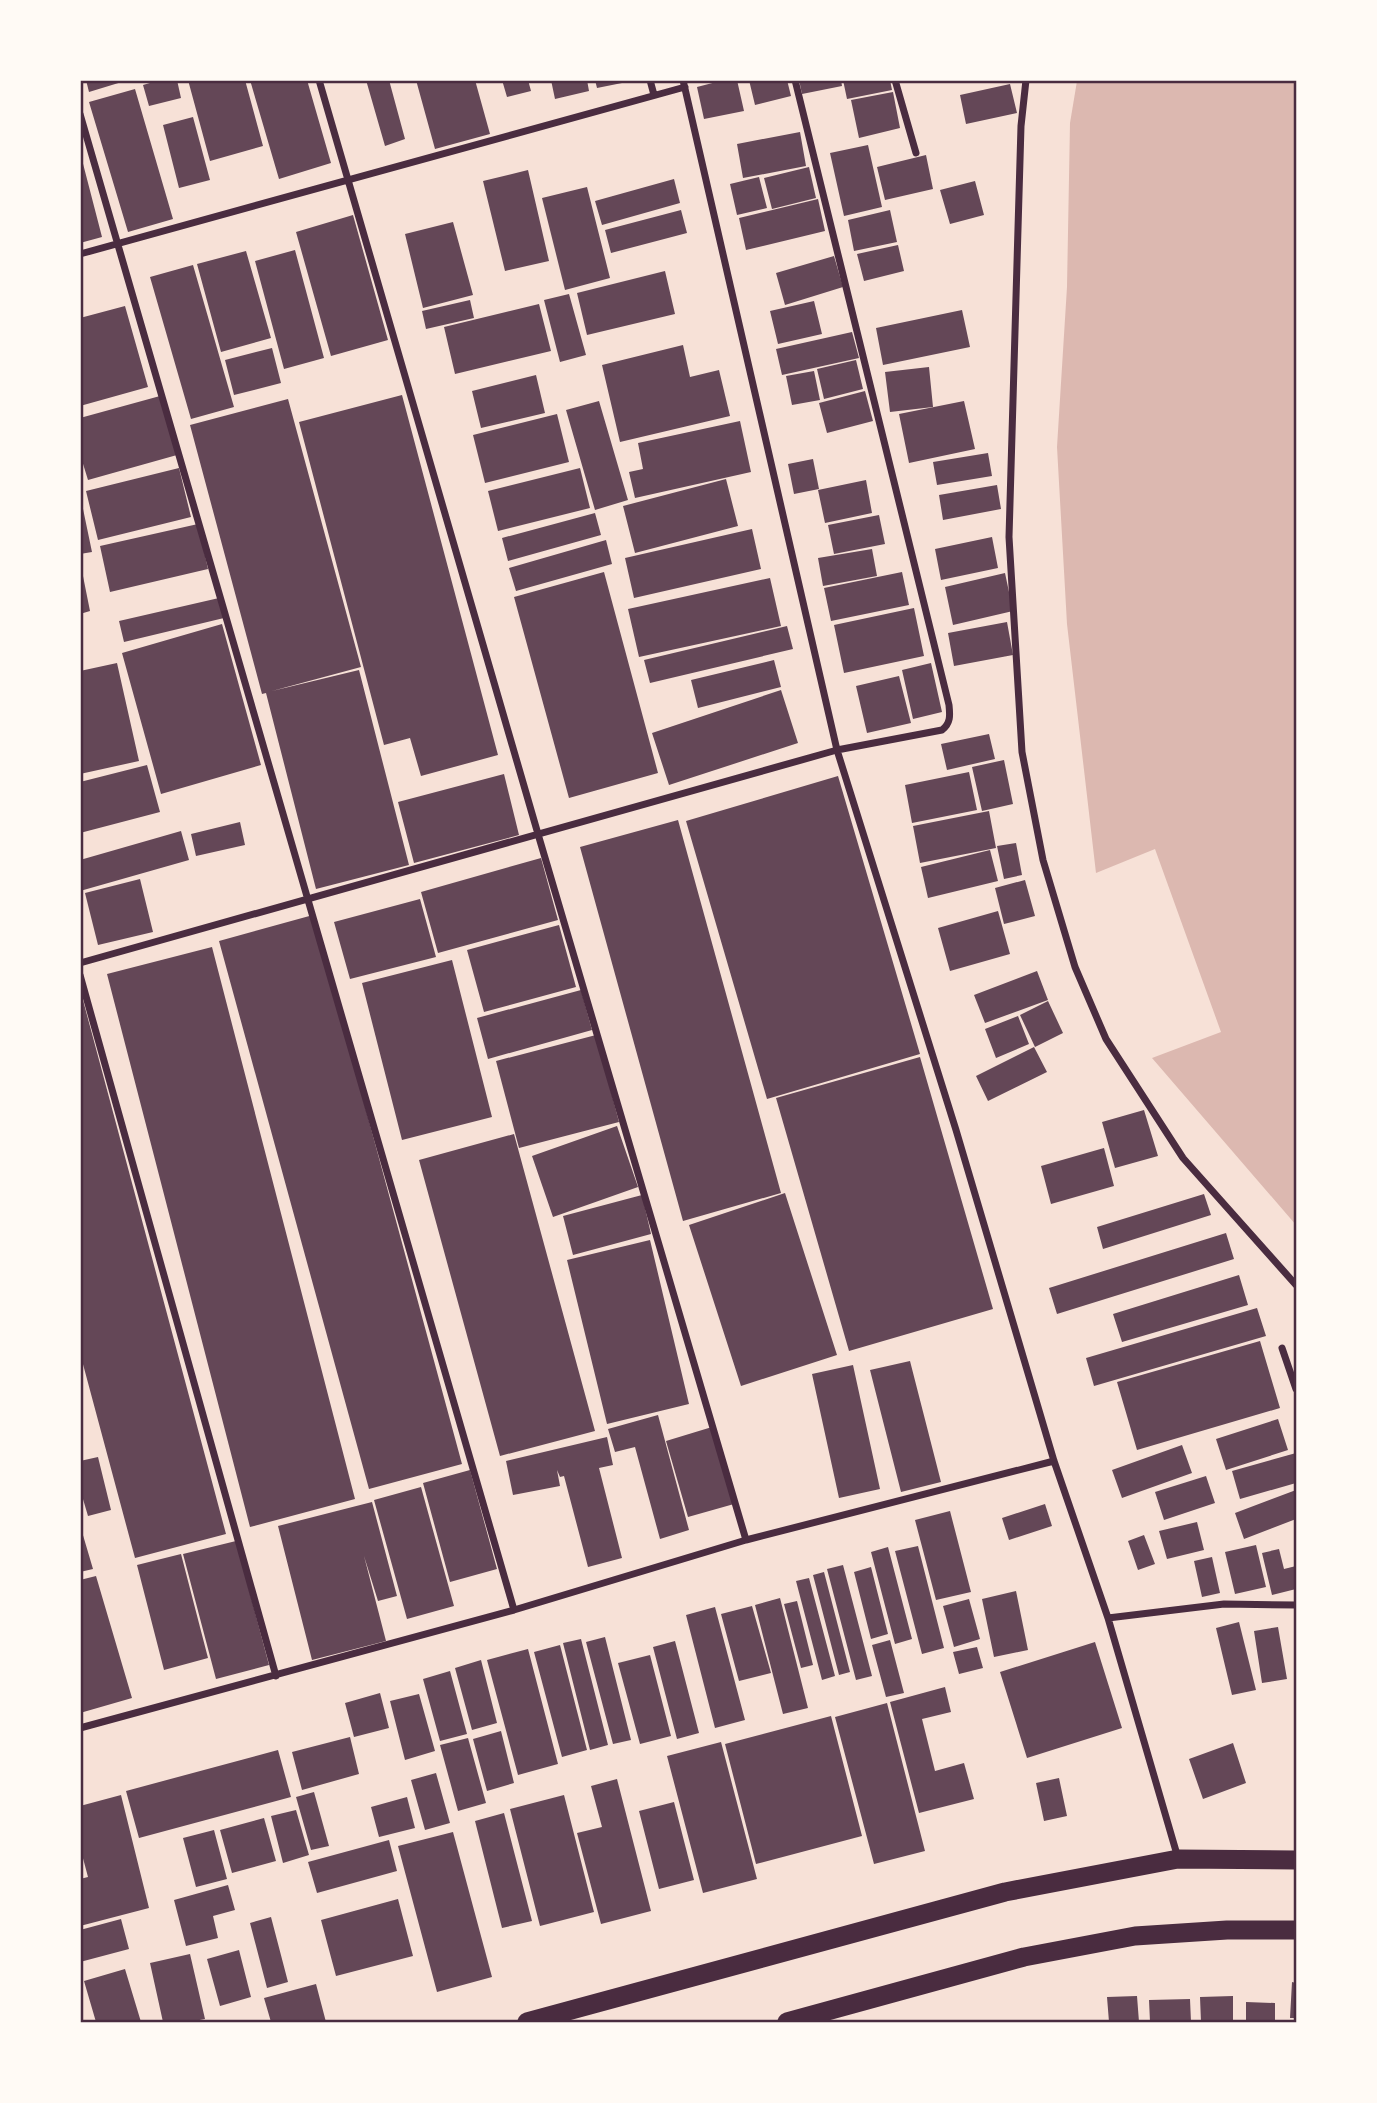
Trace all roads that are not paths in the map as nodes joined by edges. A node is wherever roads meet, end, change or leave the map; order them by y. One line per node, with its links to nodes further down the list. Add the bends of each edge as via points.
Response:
1 (319, 80): 10 (street)
2 (650, 80): 7 (street)
3 (795, 80): 13 (street, via 950,714 942,730)
4 (894, 80): 9 (street)
5 (1026, 80): 18 (street, via 1009,537 1022,752 1043,860 1075,967 1106,1039 1183,1157)
6 (684, 84): 7 (street); 13 (street)
7 (654, 95): 10 (street)
8 (80, 114): 11 (street)
9 (916, 153)
10 (347, 181): 11 (street); 14 (street)
11 (117, 244): 12 (street); 15 (street)
12 (80, 254)
13 (836, 750): 14 (street); 21 (street)
14 (538, 834): 15 (street); 22 (street)
15 (309, 898): 16 (street); 24 (street)
16 (80, 963)
17 (80, 975): 26 (street)
18 (1297, 1285)
19 (1282, 1348): 20 (street)
20 (1297, 1389)
21 (1054, 1461): 22 (street); 25 (street)
22 (746, 1540): 24 (street)
23 (1297, 1605): 25 (street, via 1224,1604)
24 (514, 1610): 26 (street)
25 (1108, 1618): 28 (street)
26 (276, 1676): 27 (street)
27 (80, 1728)
28 (1178, 1858): 29 (highway); 31 (highway, via 1005,1892)
29 (1297, 1860)
30 (1297, 1930): 32 (highway, via 1135,1936 1024,1957)
31 (527, 2022)
32 (787, 2022)

